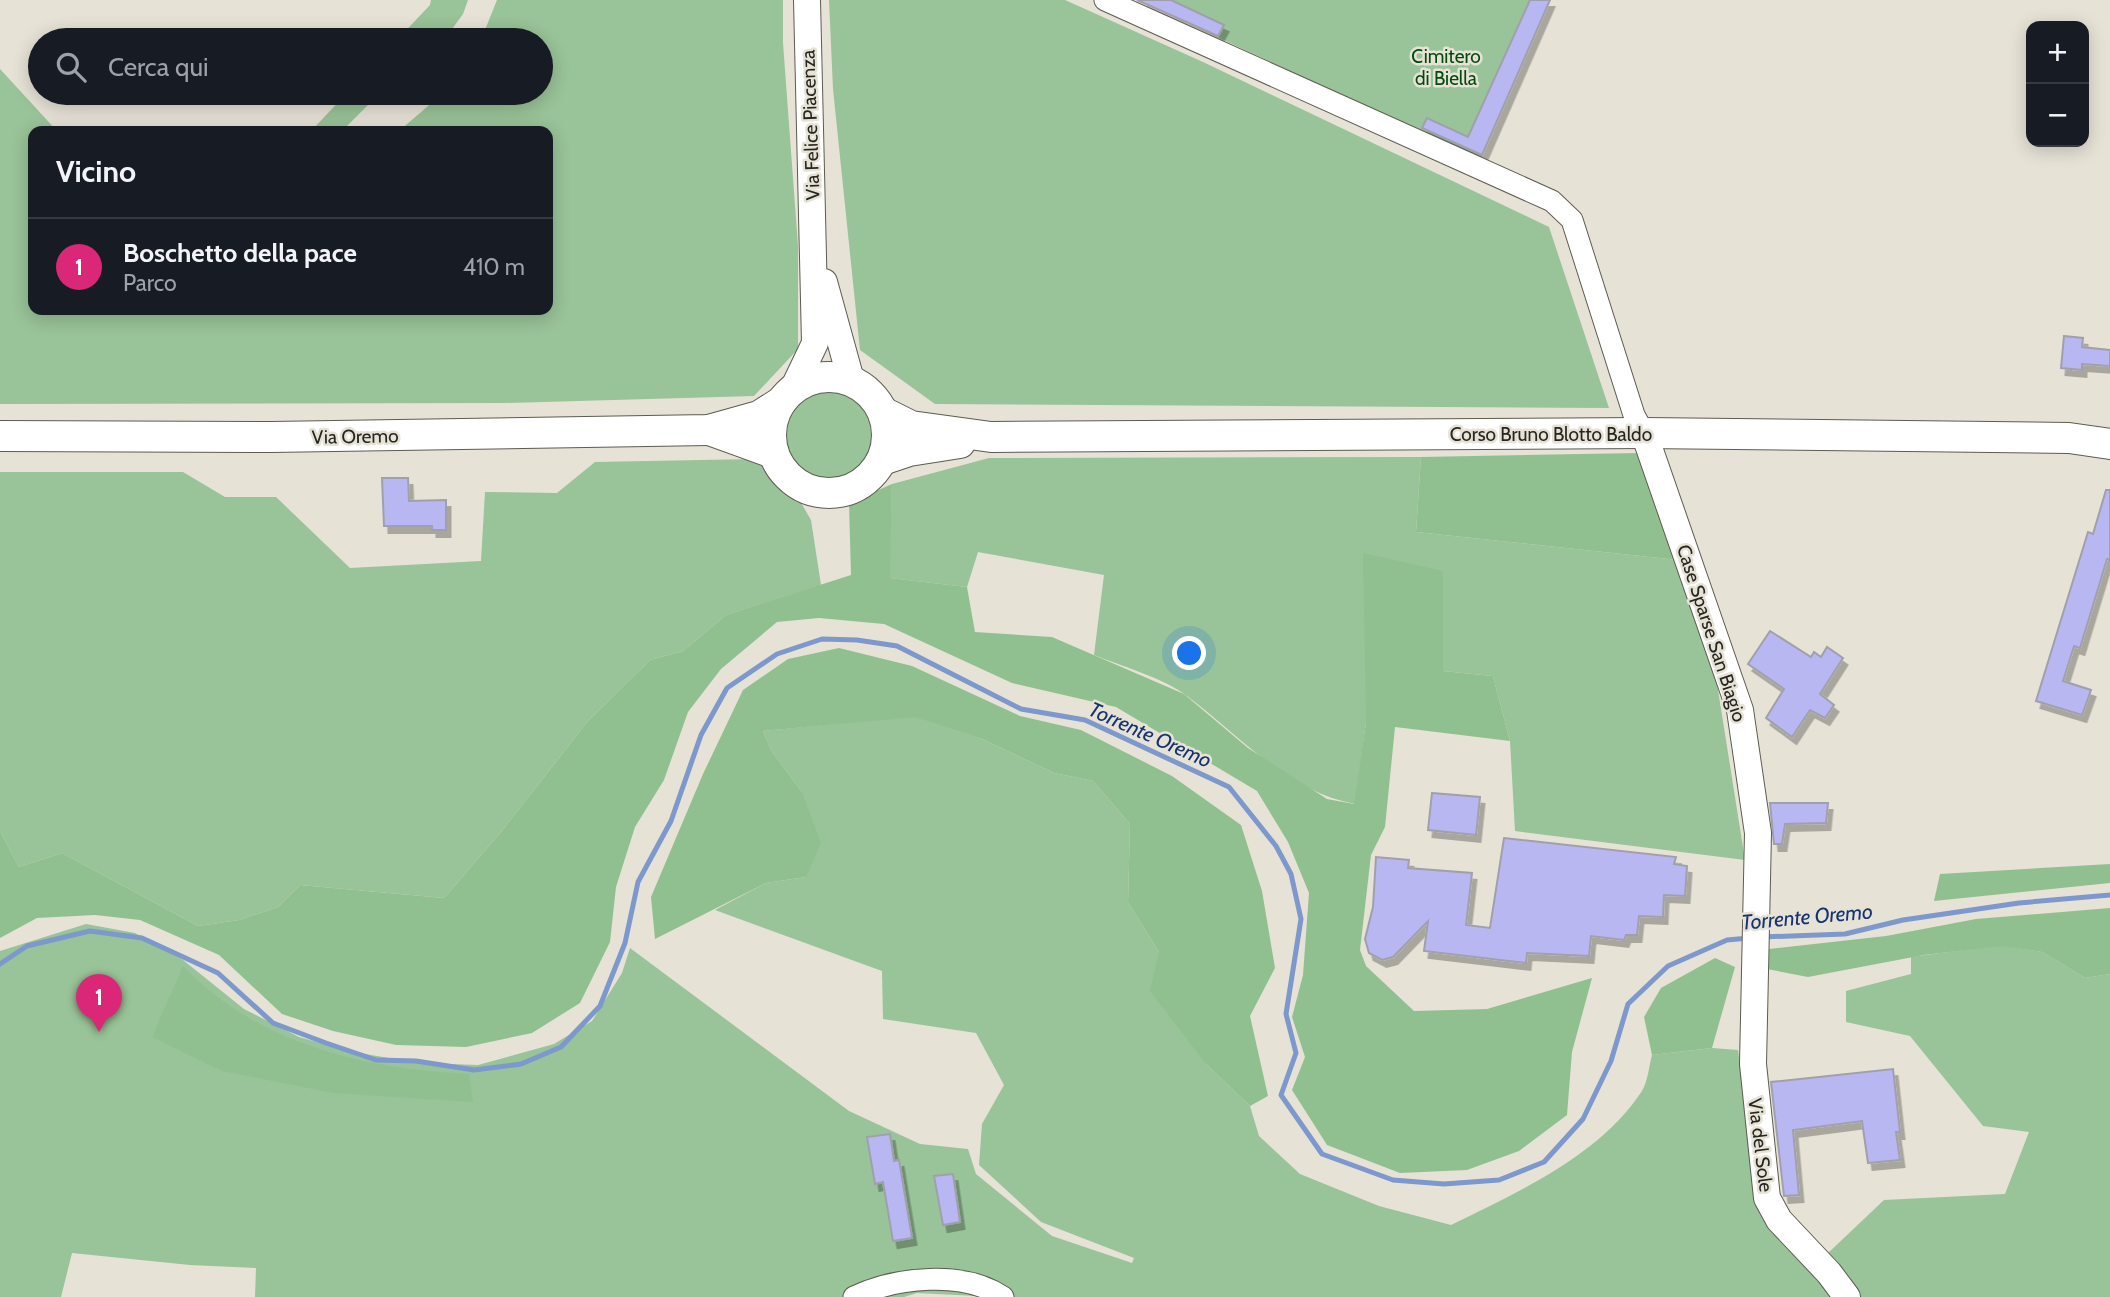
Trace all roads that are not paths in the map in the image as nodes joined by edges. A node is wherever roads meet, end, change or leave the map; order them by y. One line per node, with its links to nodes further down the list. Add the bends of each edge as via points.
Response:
1 (807, 0): 3 (street, Via Felice Piacenza)
2 (1105, 0): 8 (street, via 1552,201 1572,220 1634,415)
3 (814, 250): 4 (street, Via Felice Piacenza); 5 (street, Via Felice Piacenza, via 815,342)
4 (851, 380): 5 (main road, via 821,377); 6 (main road, via 870,393)
5 (787, 396): 7 (main road, Via Oremo, via 759,416); 12 (main road, via 773,418)
6 (883, 412): 10 (main road, Corso Bruno Blotto Baldo, via 911,426); 13 (main road, via 888,428)
7 (709, 430): 9 (main road, Via Oremo); 12 (main road, Via Oremo)
8 (1644, 433): 10 (main road, Corso Bruno Blotto Baldo); 11 (main road, Corso Bruno Blotto Baldo, via 2069,438); 14 (street, Case Sparse San Biagio, via 1740,710 1758,833)
9 (0, 436)
10 (991, 437): 13 (main road, Corso Bruno Blotto Baldo)
11 (2110, 444)
12 (773, 453): 13 (main road, via 793,481 824,494 858,486)
13 (882, 460)
14 (1755, 964): 17 (street, Via del Sole, via 1753,1064 1767,1198 1779,1220)
15 (854, 1297): 16 (street, via 914,1282 959,1280 986,1286)
16 (1003, 1297)
17 (1847, 1297)

